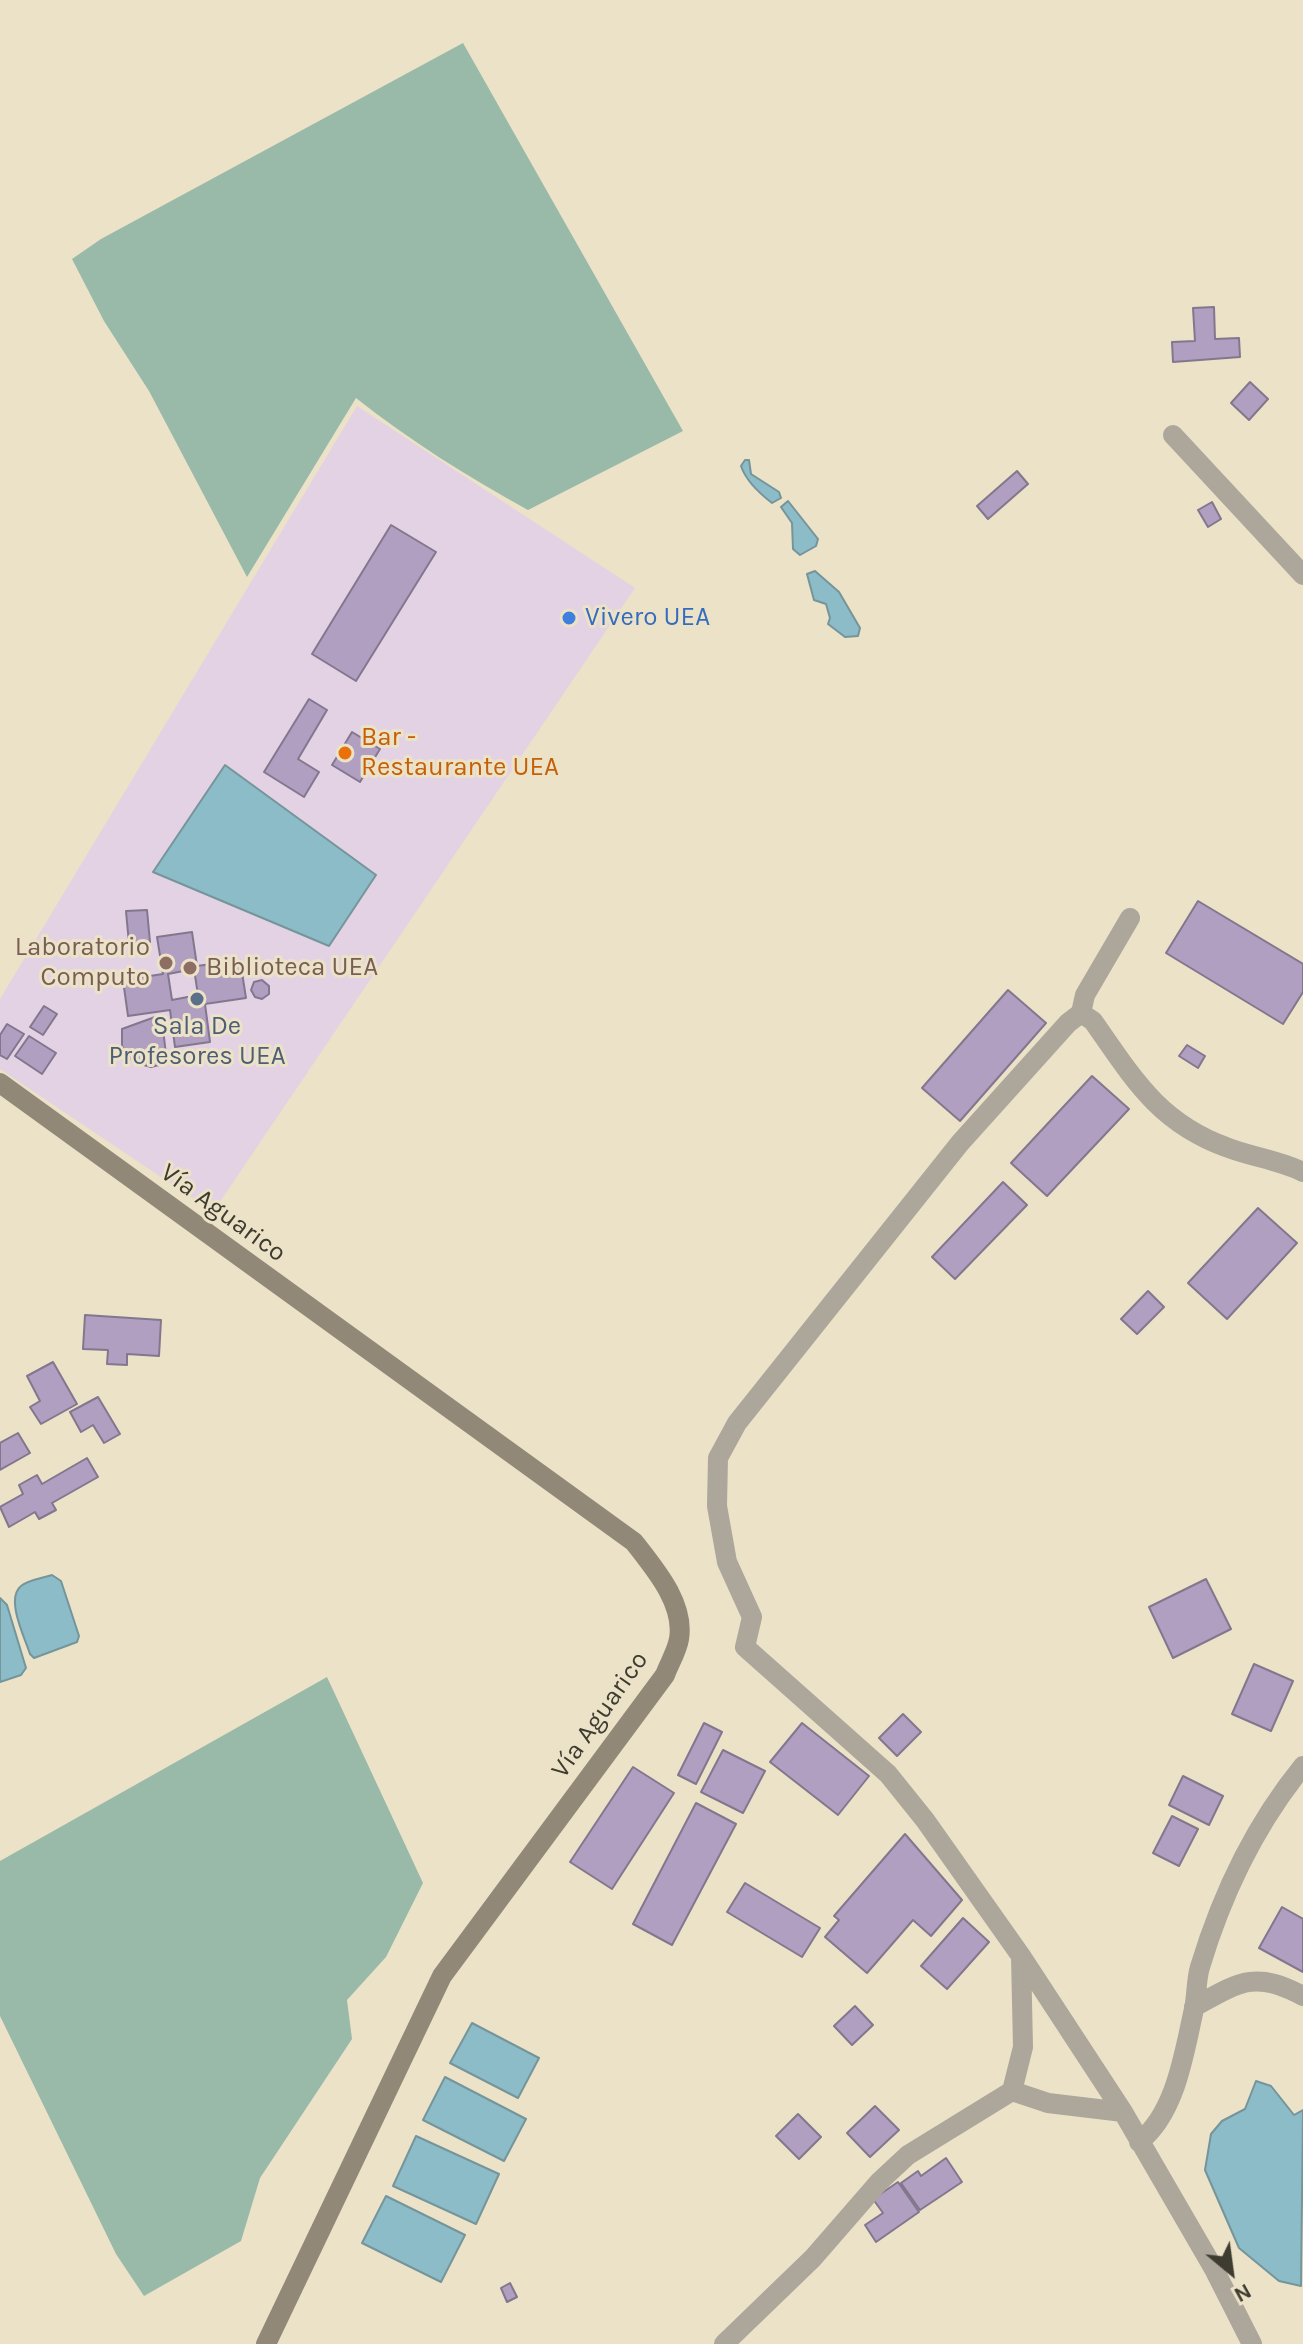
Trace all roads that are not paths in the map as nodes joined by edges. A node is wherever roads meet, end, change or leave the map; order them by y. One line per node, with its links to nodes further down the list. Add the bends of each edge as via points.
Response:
1 (1173, 435): 2 (street)
2 (1303, 575)
3 (1130, 918): 4 (street, via 1085,995)
4 (1081, 1013): 6 (street, via 1093,1021 1164,1114 1199,1137); 8 (street, via 960,1143 737,1423 718,1458 717,1506 727,1562 752,1617 745,1647 888,1774)
5 (0, 1083): 14 (street, Vía Aguarico, via 634,1542 676,1609 679,1638 665,1675 442,1976)
6 (1303, 1172)
7 (1303, 1766): 10 (street, via 1278,1796 1227,1892 1199,1970)
8 (1021, 1956): 11 (street, via 1023,2047); 12 (street)
9 (1303, 1996): 10 (street, via 1281,1984 1253,1980)
10 (1194, 2007): 13 (street, via 1165,2114)
11 (1012, 2091): 12 (street, via 1048,2103); 15 (street, via 908,2155)
12 (1123, 2112): 13 (street)
13 (1139, 2142): 16 (street)
14 (266, 2344)
15 (724, 2344)
16 (1252, 2344)

